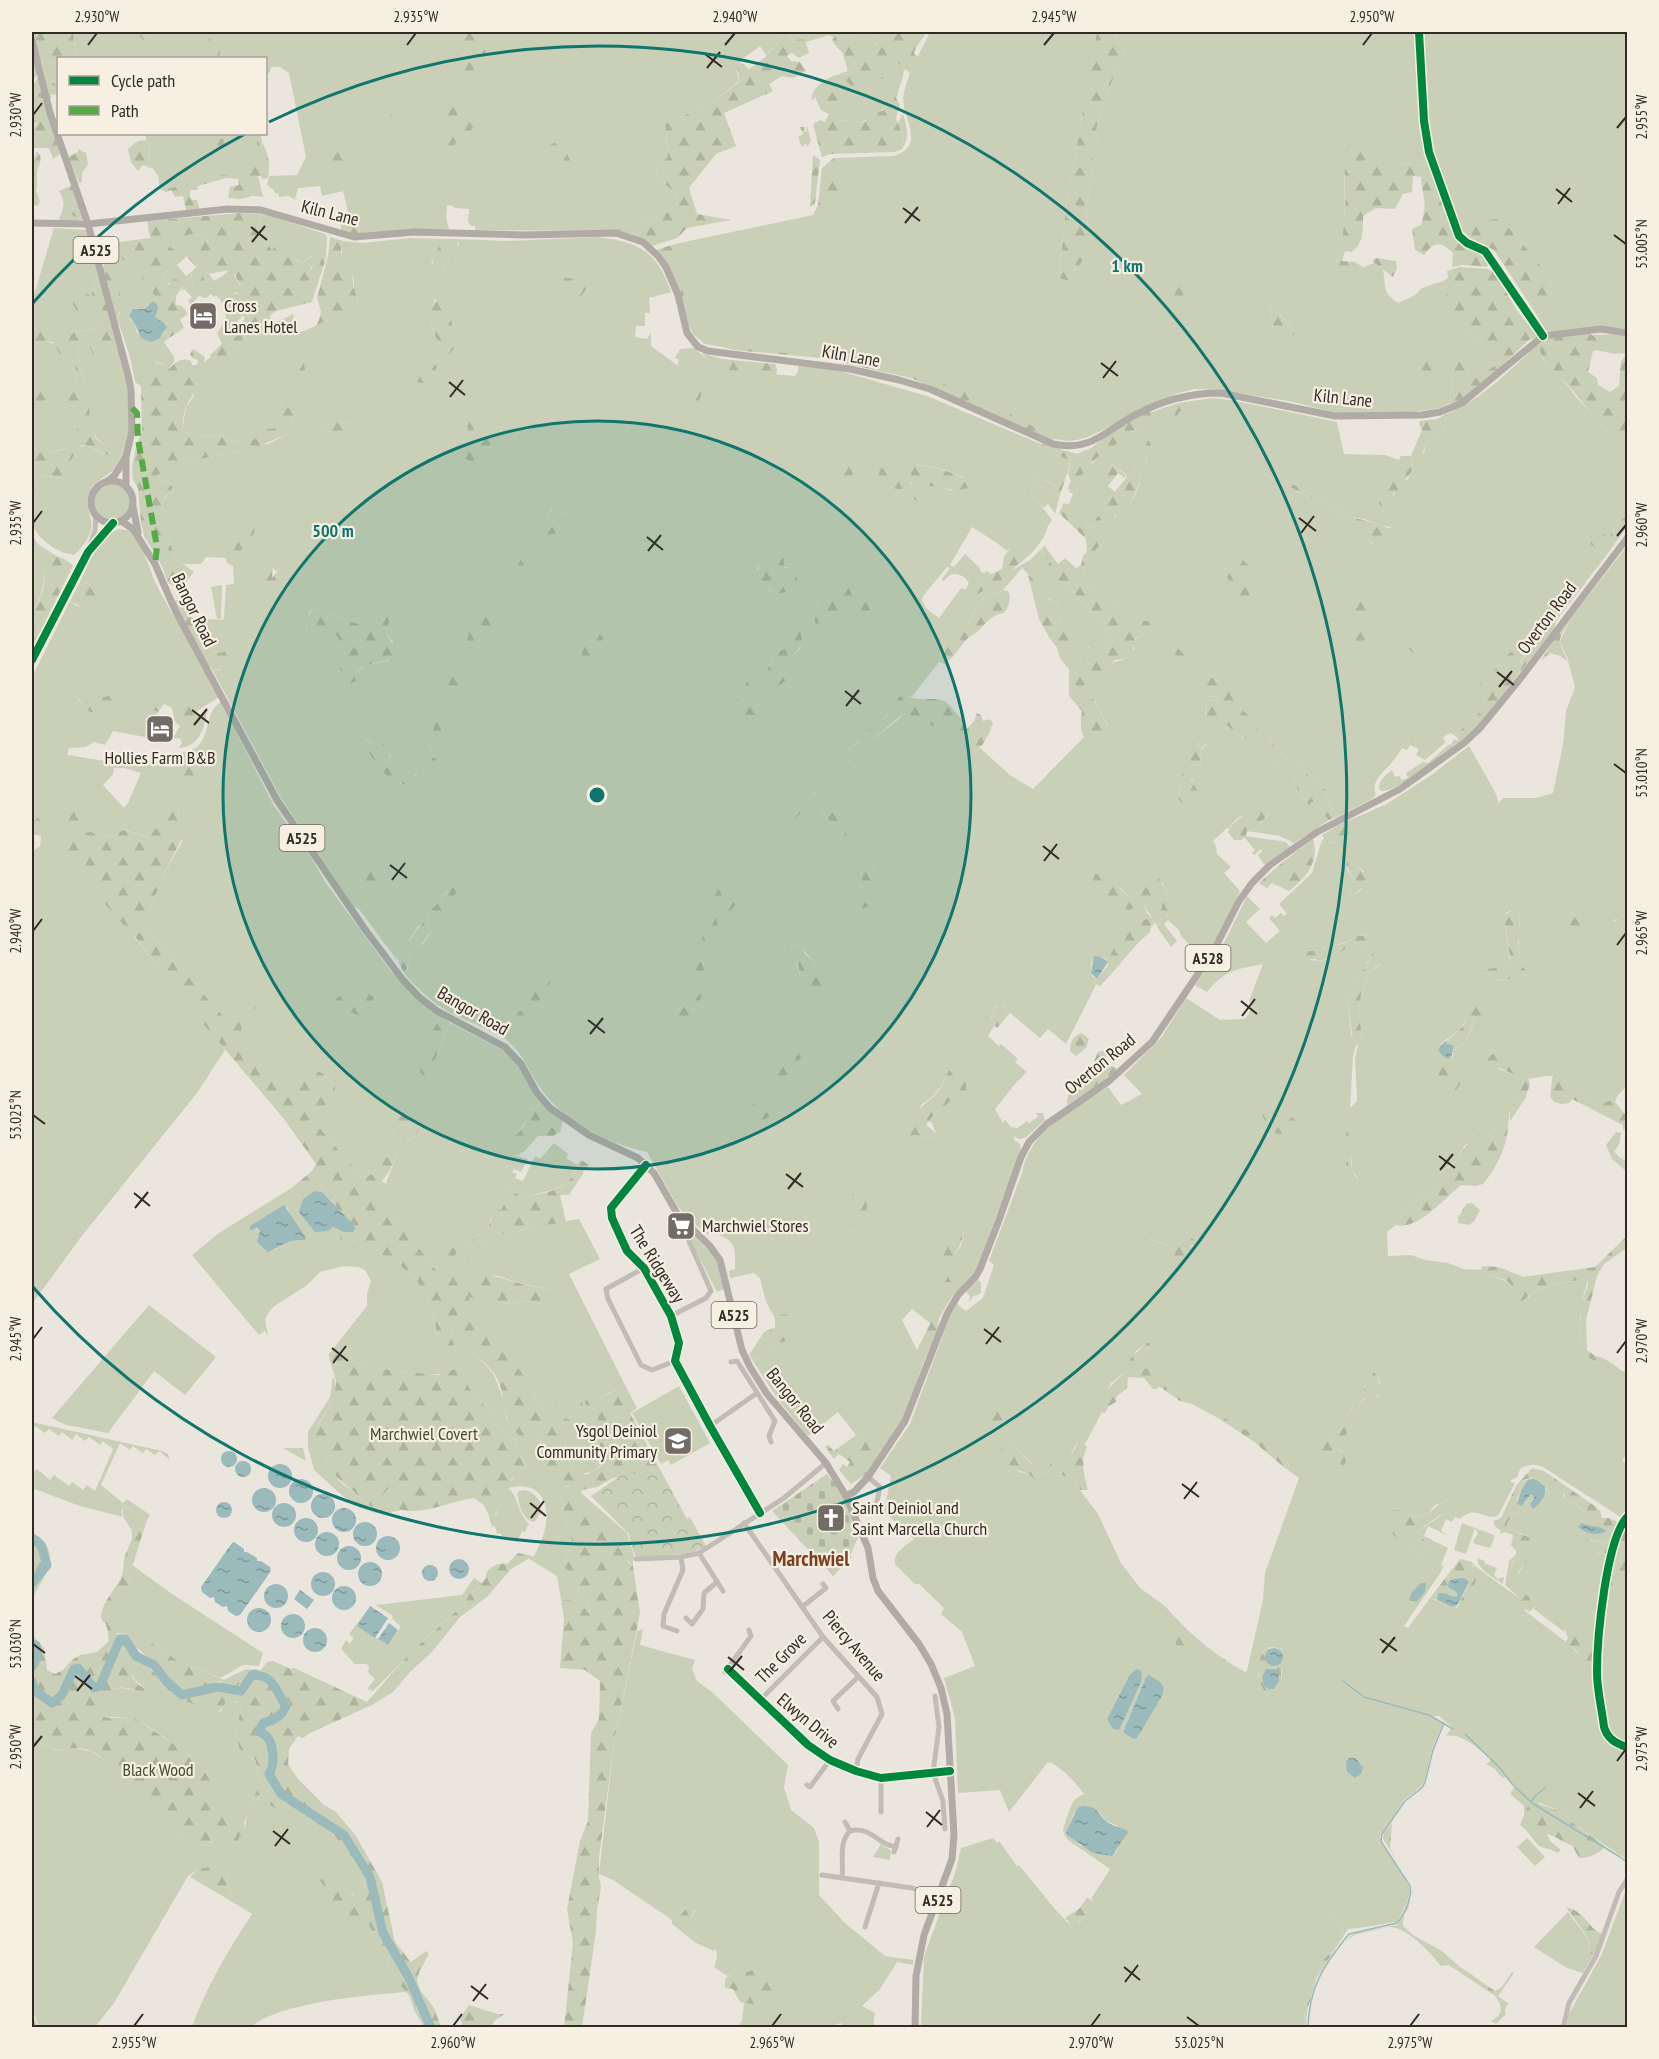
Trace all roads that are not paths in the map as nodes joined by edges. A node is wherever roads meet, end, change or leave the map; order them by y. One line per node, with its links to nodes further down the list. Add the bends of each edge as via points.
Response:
1 (1419, 32): 8 (street, via 1429,152 1459,236 1485,251)
2 (32, 40): 3 (main road, A525)
3 (57, 133)
4 (58, 135): 6 (main road, A525)
5 (32, 223): 6 (main road)
6 (88, 224): 8 (main road, Kiln Lane, via 228,208 261,210 354,237 414,232 615,233 643,242 658,256 678,295 687,333 698,347 850,369 898,380 1064,446 1092,442 1144,410 1207,393 1261,400 1335,417 1440,412 1476,392); 9 (main road, A525, via 128,375 133,417)
7 (1628, 333): 8 (main road, via 1601,329)
8 (1543, 336)
9 (128, 452): 10 (main road, via 114,476); 11 (main road, A525)
10 (104, 483): 11 (main road, via 115,481); 13 (main road, via 92,497)
11 (126, 486): 12 (main road, A525)
12 (133, 502): 14 (main road, via 130,513); 17 (main road, Bangor Road / A525)
13 (96, 515): 15 (main road); 18 (street)
14 (121, 521): 15 (main road); 17 (main road, Bangor Road / A525)
15 (113, 523): 18 (street)
16 (1628, 537): 30 (main road, Overton Road / A528, via 1480,728 1420,776 1332,823 1262,873 1245,892 1214,950 1152,1042 1110,1081 1047,1124 1029,1142 980,1269 952,1304 905,1421)
17 (140, 538): 20 (main road, Bangor Road / A525, via 276,800 403,980 437,1011 512,1053 550,1108 589,1135)
18 (88, 552): 19 (street)
19 (32, 660)
20 (646, 1165): 22 (street, The Ridgeway, via 611,1208 627,1251); 29 (main road, Bangor Road / A525, via 678,1215 720,1260 742,1350 750,1367 767,1394)
21 (685, 1232): 23 (street, via 685,1240 711,1291 706,1298)
22 (644, 1268): 23 (street, The Ridgeway); 25 (street, via 606,1289 608,1299 641,1365 652,1370)
23 (671, 1316): 25 (street, The Ridgeway, via 679,1343)
24 (735, 1360): 26 (street)
25 (675, 1361): 27 (street, The Ridgeway)
26 (757, 1393): 27 (street); 28 (street, via 775,1421 769,1436)
27 (710, 1426): 33 (street, The Ridgeway)
28 (771, 1442)
29 (826, 1463): 31 (main road, Bangor Road / A525); 33 (street)
30 (868, 1477): 31 (main road, Overton Road / A528); 32 (street, via 882,1486)
31 (846, 1496): 56 (main road, A525, via 868,1548 878,1591 919,1644 941,1688 947,1714)
32 (876, 1506)
33 (760, 1513): 35 (street)
34 (1628, 1516): 53 (street, via 1621,1522 1604,1593 1597,1672 1606,1736)
35 (744, 1523): 36 (street); 42 (street, Piercy Avenue)
36 (699, 1553): 37 (street); 39 (street)
37 (681, 1557): 38 (street); 44 (street, via 683,1570 664,1614)
38 (636, 1560)
39 (717, 1582): 41 (street); 43 (street, via 704,1593 703,1609 692,1624)
40 (823, 1584): 42 (street, Piercy Avenue, via 826,1588)
41 (723, 1591)
42 (802, 1607): 48 (street, Piercy Avenue)
43 (686, 1618)
44 (663, 1626): 45 (street); 46 (street)
45 (677, 1631)
46 (658, 1633)
47 (752, 1634): 50 (street, Elwyn Drive, via 726,1671)
48 (824, 1637): 49 (street, Piercy Avenue); 50 (street, The Grove)
49 (858, 1677): 52 (street, via 831,1699); 55 (street, Piercy Avenue, via 877,1697 882,1714 858,1759)
50 (760, 1700): 54 (street, Elwyn Drive)
51 (929, 1703): 57 (street, via 936,1699 939,1727)
52 (838, 1710)
53 (1628, 1748)
54 (830, 1760): 55 (street, Elwyn Drive); 59 (street)
55 (856, 1771): 58 (street, Elwyn Drive)
56 (950, 1772): 57 (street, Elwyn Drive); 69 (main road, A525, via 952,1859)
57 (933, 1773): 58 (street, Elwyn Drive); 62 (street, via 943,1801 941,1819)
58 (881, 1778): 60 (street)
59 (810, 1787)
60 (879, 1807)
61 (845, 1822): 63 (street)
62 (945, 1829)
63 (850, 1831): 64 (street, via 866,1831 895,1849); 66 (street, via 843,1844)
64 (898, 1839)
65 (822, 1875): 66 (street)
66 (842, 1877): 68 (street)
67 (1628, 1878): 74 (street, via 1619,1892 1596,1956 1569,2003)
68 (879, 1883): 69 (street); 70 (street)
69 (939, 1897): 73 (main road, A525, via 924,1935 916,1976)
70 (865, 1927)
71 (32, 2020): 72 (street)
72 (35, 2028)
73 (915, 2028)
74 (1563, 2028)

